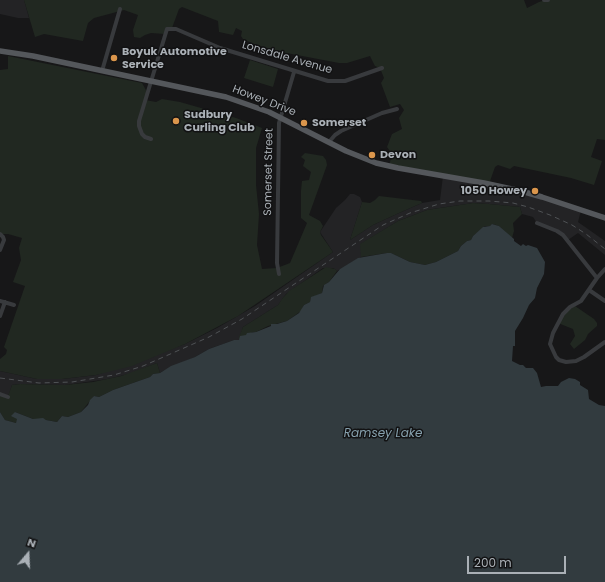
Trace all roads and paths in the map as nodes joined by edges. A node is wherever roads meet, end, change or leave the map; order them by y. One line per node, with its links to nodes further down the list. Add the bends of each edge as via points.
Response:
1 (544, 0): 2 (street)
2 (548, 0)
3 (120, 8): 6 (street)
4 (0, 51): 6 (main road, Howey Drive)
5 (382, 68): 7 (street, Lonsdale Avenue, via 337,81)
6 (102, 71): 8 (main road, Howey Drive)
7 (294, 72): 8 (street, Lonsdale Avenue, via 220,48 176,29 167,29); 10 (street, Somerset Street)
8 (150, 81): 10 (main road, Howey Drive, via 234,99); 11 (street, via 139,126 142,134)
9 (397, 109): 12 (street, via 341,131)
10 (280, 117): 12 (main road, Howey Drive); 18 (street, Somerset Street, via 277,263)
11 (151, 139)
12 (329, 142): 13 (main road, Howey Drive, via 382,165 521,191)
13 (605, 218)
14 (537, 224): 19 (street, via 563,235)
15 (2, 236): 16 (street, via 4,240)
16 (0, 250)
17 (605, 269): 19 (street)
18 (279, 274)
19 (597, 278): 20 (street)
20 (589, 290): 22 (street); 25 (street, via 581,301 568,309 561,318 551,339 552,348 559,360 572,362)
21 (2, 301): 23 (street); 24 (street)
22 (605, 301)
23 (14, 305)
24 (0, 316)
25 (605, 342)
26 (0, 394): 27 (street)
27 (8, 397)

